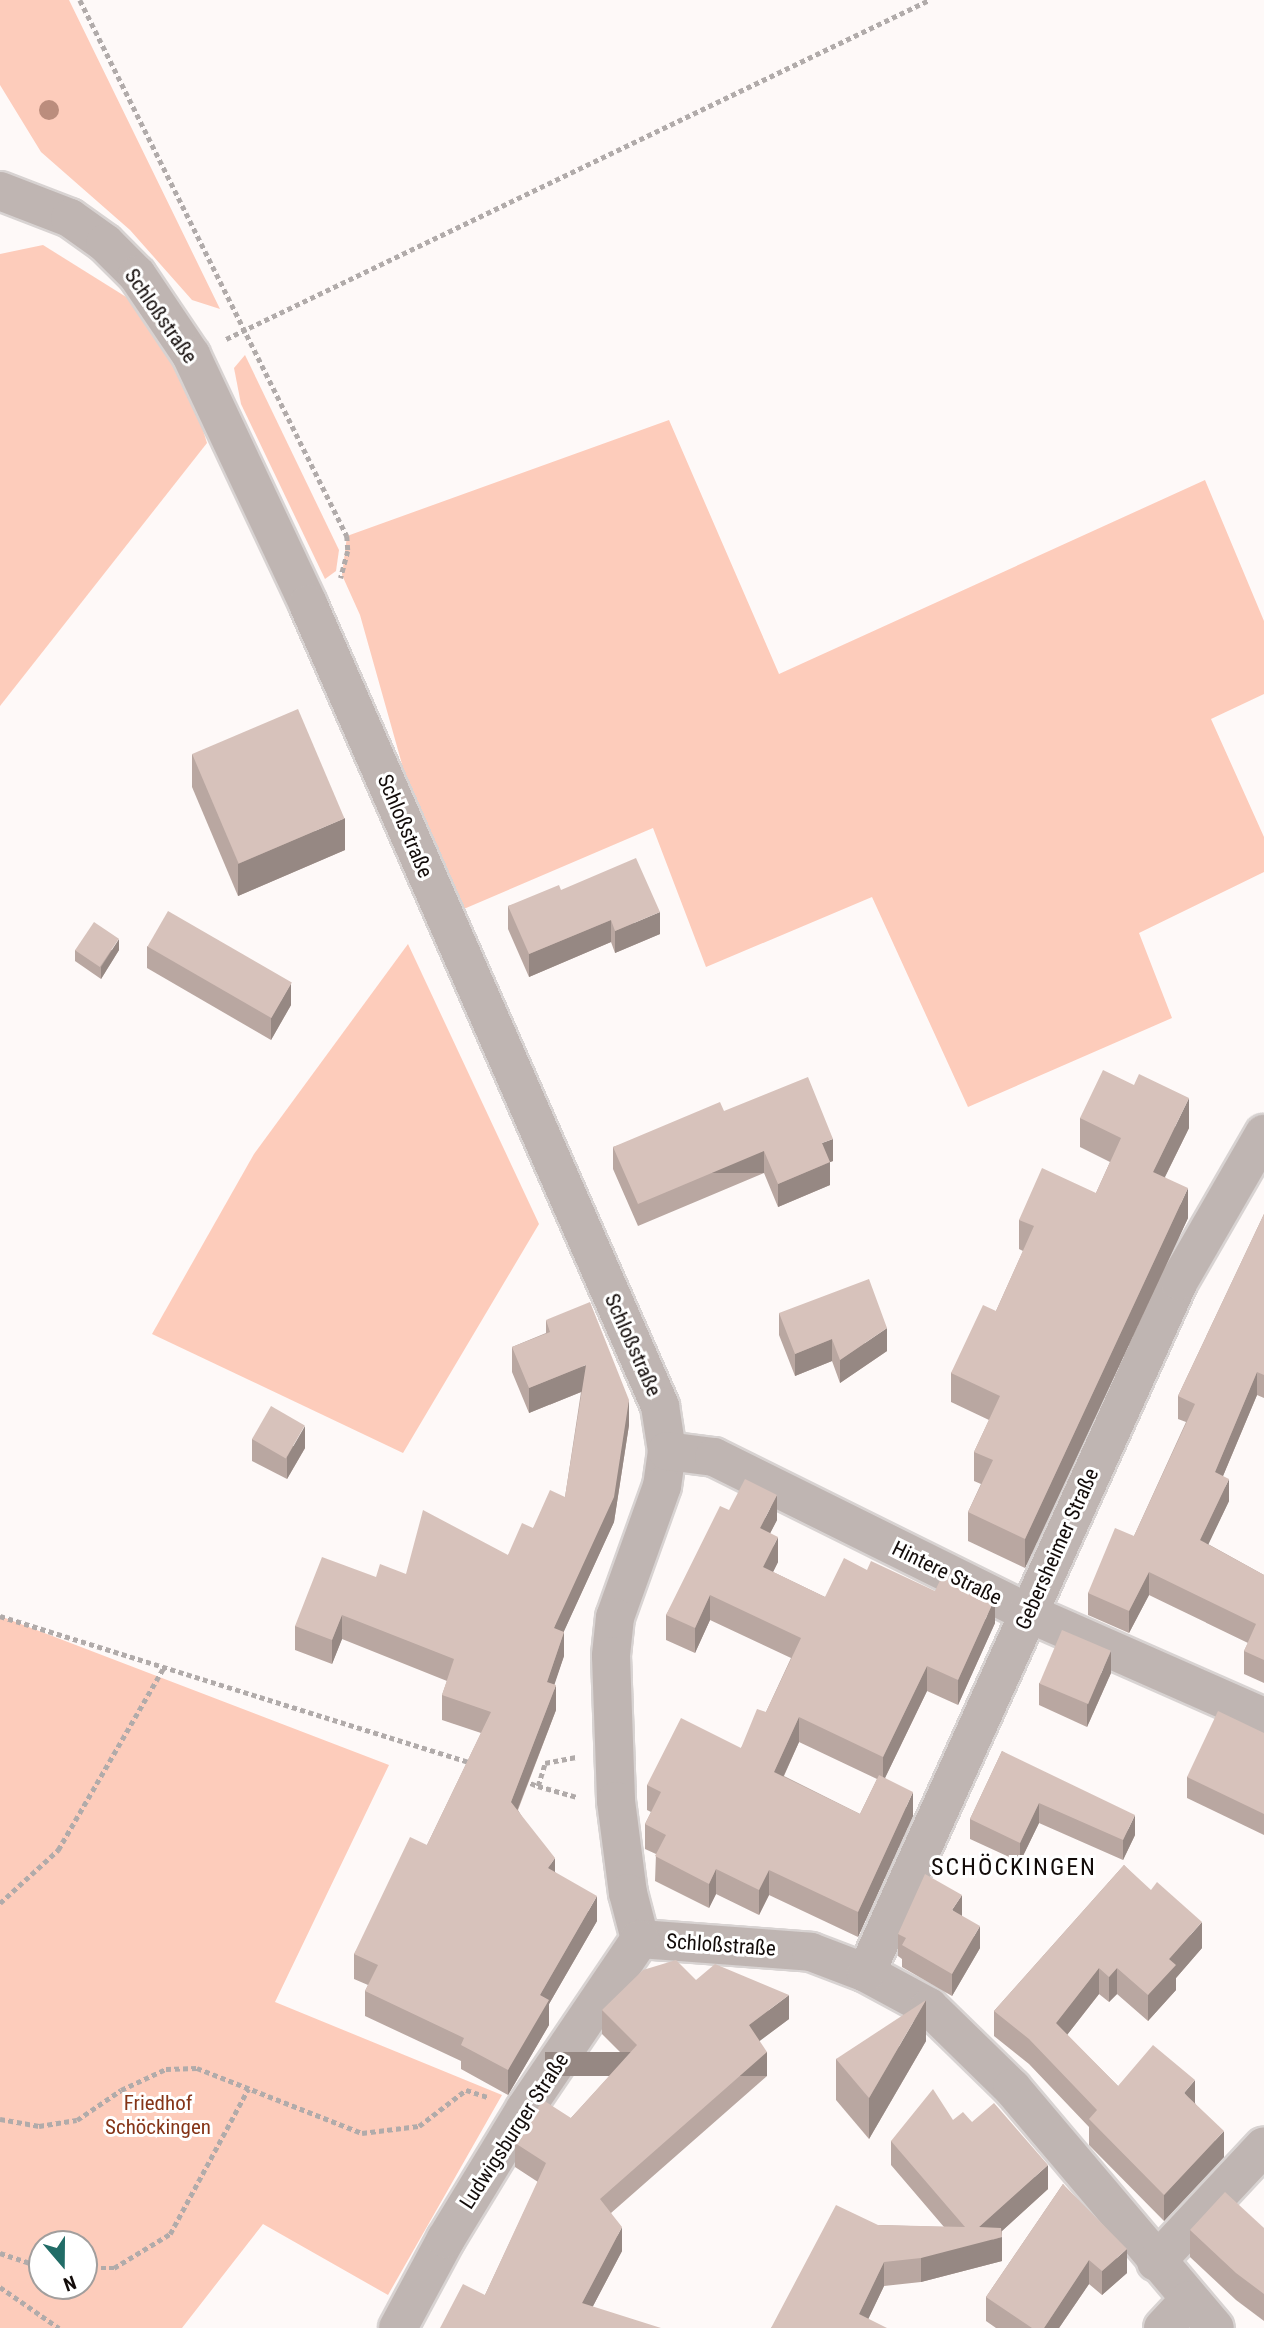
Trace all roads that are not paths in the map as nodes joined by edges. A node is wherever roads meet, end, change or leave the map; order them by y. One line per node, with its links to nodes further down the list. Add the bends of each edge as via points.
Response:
1 (0, 191): 3 (street, Schloßstraße, via 70,218 105,243 137,275 191,355 309,604 660,1406)
2 (1264, 1135): 4 (street, Gebersheimer Straße, via 1179,1281)
3 (667, 1451): 4 (street, Hintere Straße, via 714,1457); 6 (street, Schloßstraße, via 662,1486 615,1617 612,1751 625,1879)
4 (1028, 1614): 5 (street, Hintere Straße); 7 (street, Gebersheimer Straße)
5 (1264, 1717)
6 (640, 1939): 7 (street, Schloßstraße, via 811,1952); 11 (street, Ludwigsburger Straße, via 525,2109)
7 (866, 1973): 9 (street, Schloßstraße, via 929,2007 1002,2079)
8 (1264, 2146): 9 (street)
9 (1156, 2262): 10 (street, Schloßstraße)
10 (1189, 2300): 12 (street); 13 (street, Schloßstraße)
11 (398, 2328)
12 (1163, 2328)
13 (1216, 2328)

